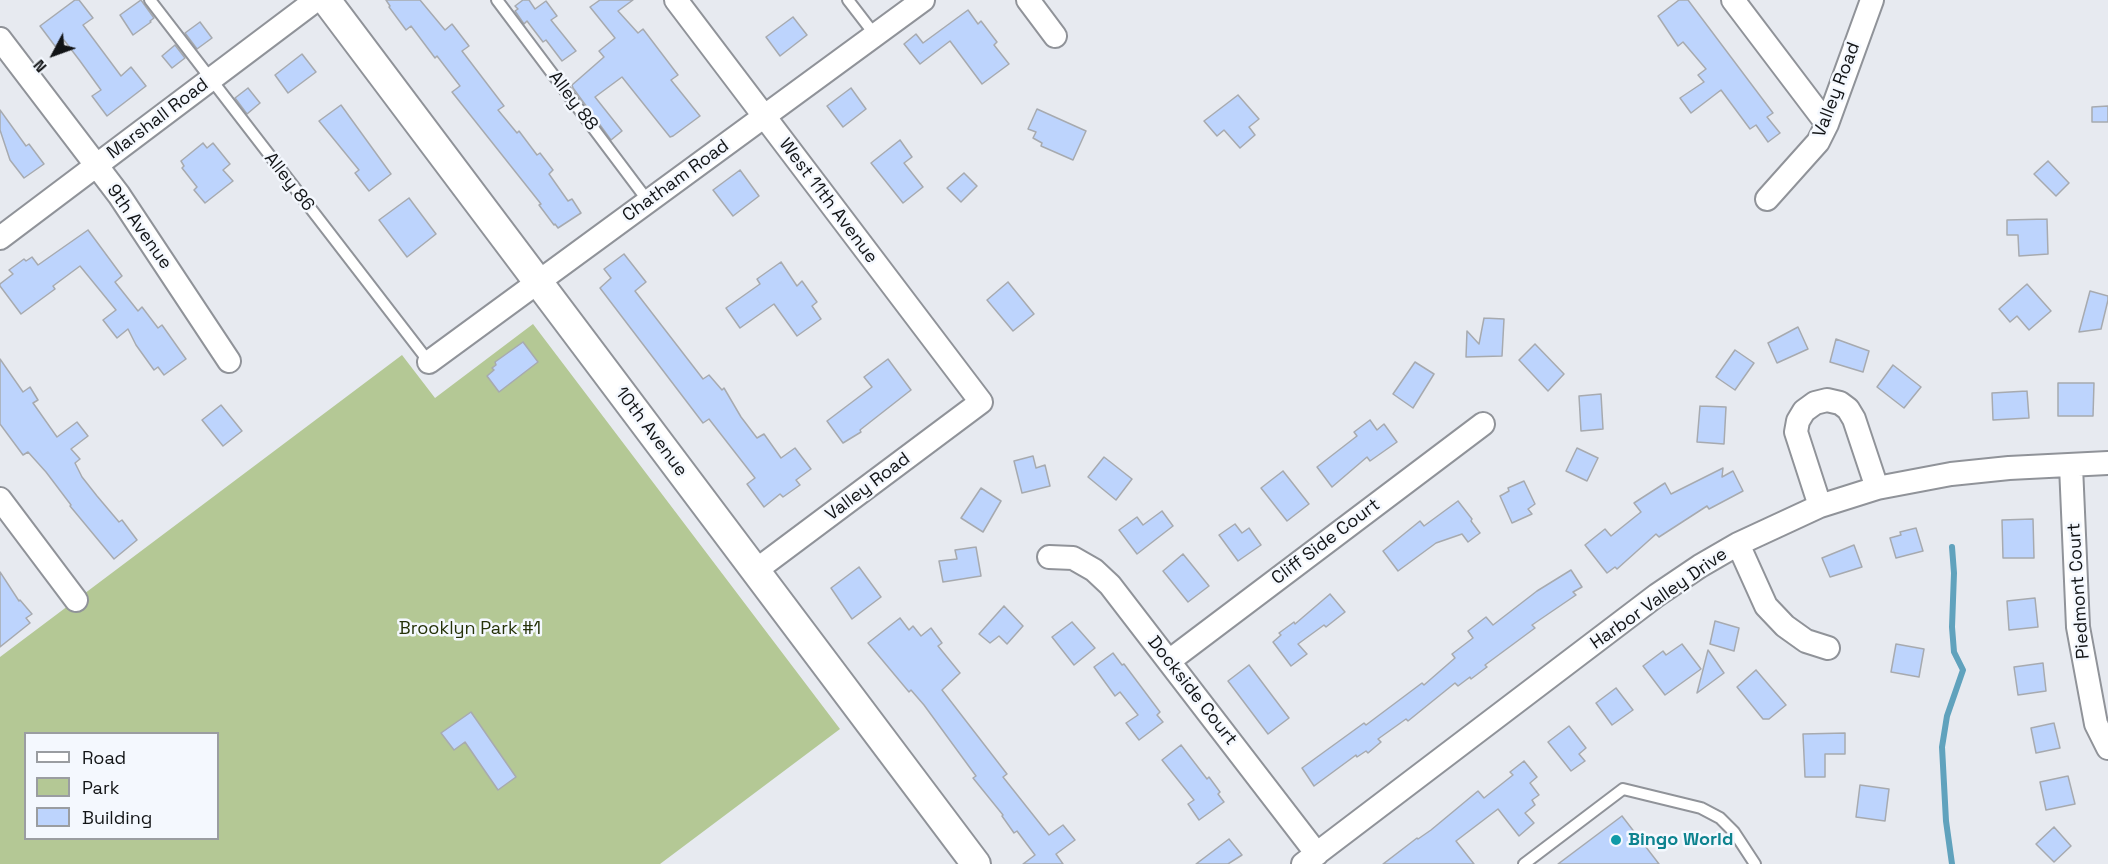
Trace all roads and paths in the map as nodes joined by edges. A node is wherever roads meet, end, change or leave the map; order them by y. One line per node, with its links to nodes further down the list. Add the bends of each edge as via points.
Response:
1 (150, 0): 14 (lane, Alley 86)
2 (316, 0): 14 (street, Marshall Road)
3 (326, 0): 21 (street, 10th Avenue)
4 (497, 0): 19 (lane, Alley 88)
5 (676, 0): 15 (street, West 11th Avenue)
6 (848, 0): 11 (lane)
7 (923, 0): 11 (street, Chatham Road)
8 (1028, 0): 12 (street)
9 (1732, 0): 16 (street)
10 (1872, 0): 16 (street, Valley Road)
11 (875, 35): 15 (street, Chatham Road)
12 (1055, 36)
13 (0, 39): 17 (street, 9th Avenue)
14 (209, 80): 17 (street, Marshall Road); 23 (lane, Alley 86)
15 (764, 117): 19 (street, Chatham Road); 24 (street, West 11th Avenue)
16 (1827, 124): 18 (street, Valley Road, via 1818,142)
17 (95, 166): 20 (street, Marshall Road); 22 (street, 9th Avenue, via 140,224)
18 (1767, 199)
19 (648, 201): 21 (street, Chatham Road)
20 (0, 238)
21 (538, 282): 23 (street, Chatham Road); 33 (street, 10th Avenue)
22 (229, 361)
23 (429, 362)
24 (981, 402): 33 (street, Valley Road)
25 (1483, 424): 36 (street, Cliff Side Court)
26 (2108, 463): 27 (street, Harbor Valley Drive)
27 (2071, 466): 28 (street, Harbor Valley Drive, via 1951,474); 37 (street, Piedmont Court, via 2078,627 2096,724)
28 (1876, 488): 30 (street, Harbor Valley Drive); 30 (street, via 1848,409 1827,400 1815,403 1804,411 1796,432)
29 (0, 499): 34 (street)
30 (1820, 506): 31 (street, Harbor Valley Drive)
31 (1738, 544): 35 (street, via 1766,606 1806,641); 38 (street, Harbor Valley Drive, via 1658,595)
32 (1048, 557): 36 (street, Dockside Court, via 1073,558 1094,570)
33 (755, 571): 39 (street, 10th Avenue)
34 (76, 600)
35 (1828, 648)
36 (1169, 660): 38 (street, Dockside Court)
37 (2108, 748)
38 (1310, 859)
39 (976, 864)
40 (1524, 864): 41 (lane, via 1623,789 1701,808 1720,818)
41 (1755, 864)

